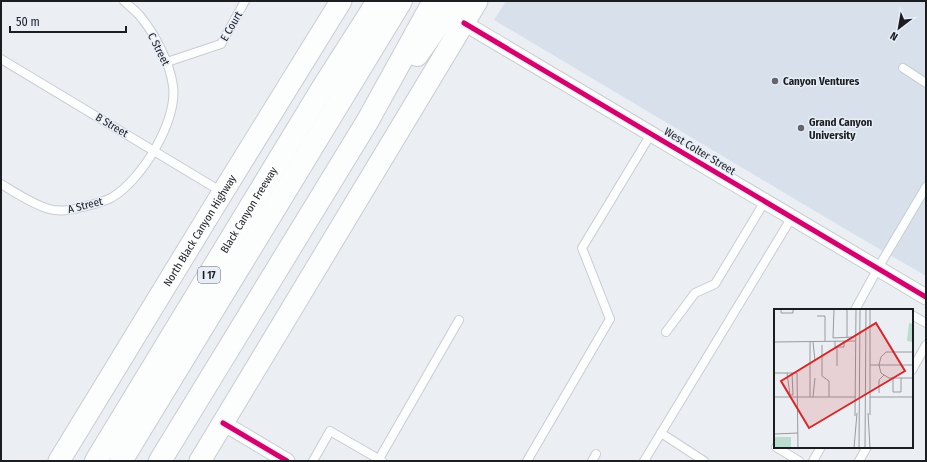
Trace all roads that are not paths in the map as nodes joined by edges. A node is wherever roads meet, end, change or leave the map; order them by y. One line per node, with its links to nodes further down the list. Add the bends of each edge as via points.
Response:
1 (124, 1): 13 (lane, C Street, via 140,16)
2 (245, 1): 13 (lane, E Court, via 221,44)
3 (342, 1): 22 (main road, North Black Canyon Highway)
4 (365, 1): 16 (highway)
5 (378, 1): 16 (highway, Black Canyon Freeway / I 17)
6 (401, 1): 42 (highway)
7 (416, 1): 43 (highway)
8 (434, 1): 17 (highway)
9 (455, 1): 17 (highway)
10 (477, 1): 11 (main road)
11 (464, 23): 18 (street, West Colter Street); 34 (main road)
12 (1, 59): 19 (lane, B Street)
13 (167, 62): 19 (lane, C Street, via 174,87 172,111)
14 (903, 68): 15 (lane)
15 (926, 83)
16 (322, 89): 41 (highway, Black Canyon Freeway / I 17)
17 (367, 122): 44 (highway)
18 (651, 134): 23 (street, West Colter Street); 48 (lane, via 582,248 610,319)
19 (155, 151): 20 (lane, A Street, via 131,182 111,198 71,210 50,210 23,198); 22 (lane, B Street)
20 (1, 184)
21 (926, 187): 25 (lane)
22 (223, 192): 40 (main road, North Black Canyon Highway)
23 (764, 201): 24 (street, West Colter Street); 31 (lane, via 715,284 695,292)
24 (792, 217): 25 (street, West Colter Street); 35 (lane)
25 (878, 268): 26 (street, West Colter Street); 27 (lane)
26 (926, 297)
27 (856, 309)
28 (913, 316): 30 (lane)
29 (459, 320): 39 (lane)
30 (926, 323)
31 (666, 332)
32 (926, 345): 33 (lane)
33 (913, 368)
34 (223, 423): 45 (main road); 46 (street)
35 (661, 433): 49 (lane); 50 (lane)
36 (778, 448): 51 (lane)
37 (820, 448): 52 (lane)
38 (866, 448): 53 (lane)
39 (380, 460): 47 (lane, via 330,431)
40 (59, 461)
41 (96, 461)
42 (122, 461)
43 (138, 461)
44 (160, 461)
45 (200, 461)
46 (287, 461)
47 (313, 461)
48 (527, 461)
49 (644, 461)
50 (704, 461)
51 (799, 461)
52 (813, 461)
53 (859, 461)

